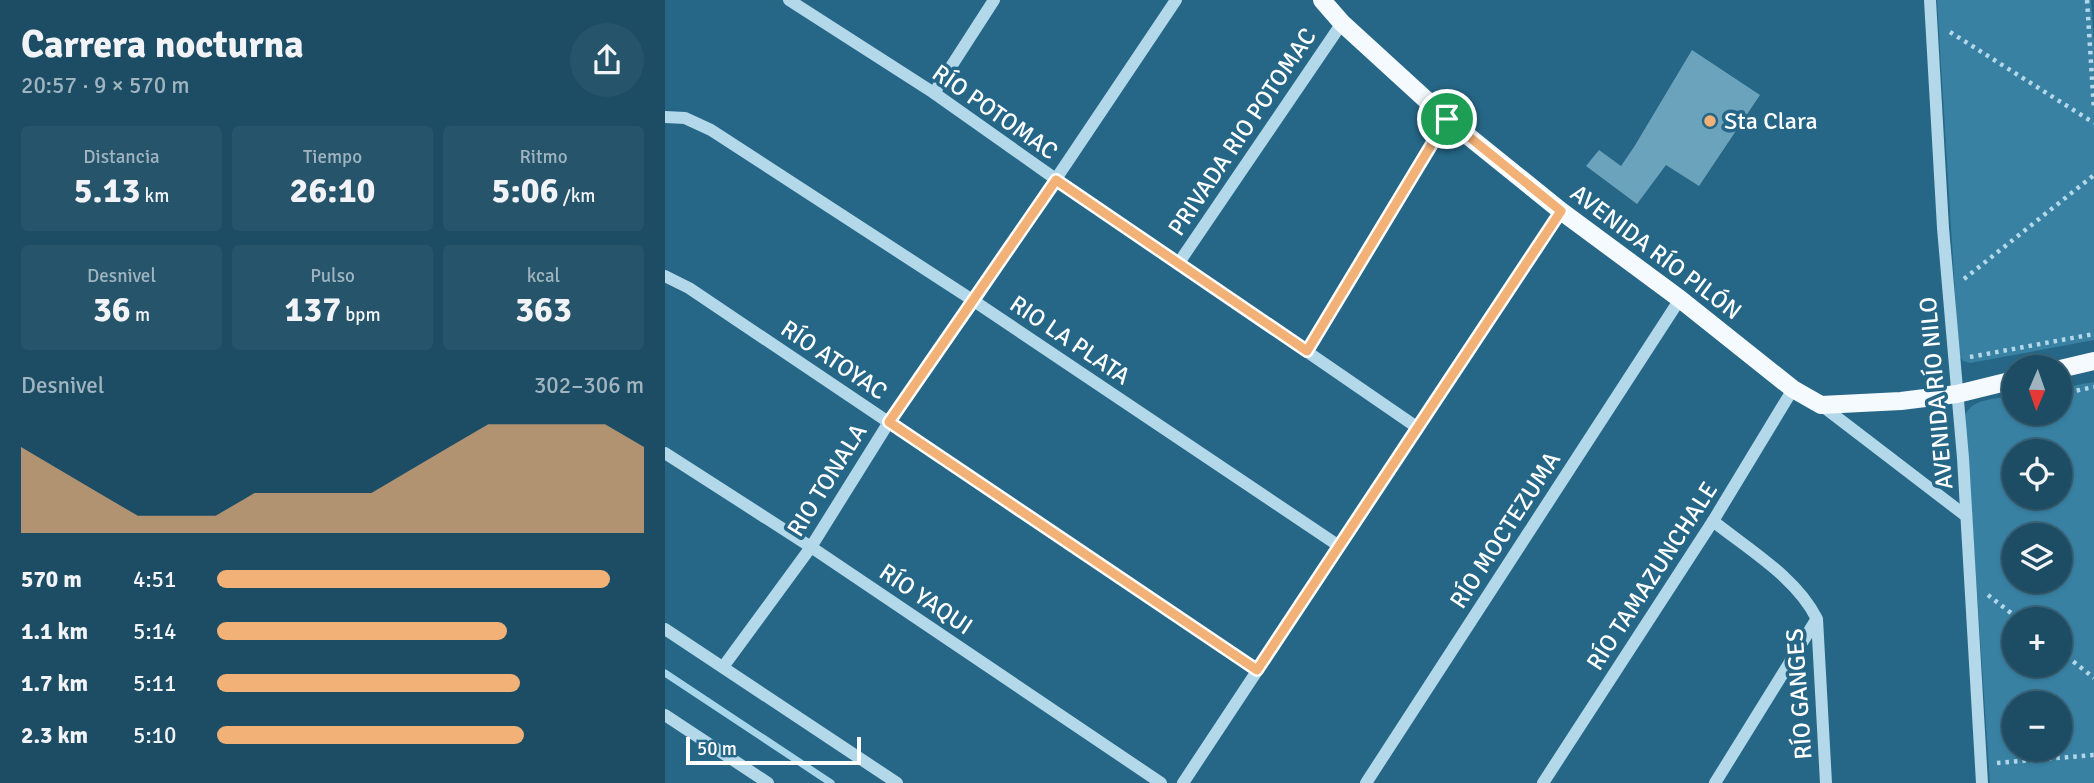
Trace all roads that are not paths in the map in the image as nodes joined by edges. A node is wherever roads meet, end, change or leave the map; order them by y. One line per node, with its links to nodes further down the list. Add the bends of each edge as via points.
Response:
1 (789, 0): 7 (street, RÍO POTOMAC)
2 (994, 0): 7 (street)
3 (1177, 0): 10 (street, RIO TONALA)
4 (1322, 0): 6 (main road, AVENIDA RÍO PILÓN)
5 (1930, 0): 21 (street, AVENIDA RÍO NILO)
6 (1342, 23): 9 (main road, AVENIDA RÍO PILÓN); 12 (street, PRIVADA RIO POTOMAC)
7 (934, 93): 10 (street, RÍO POTOMAC)
8 (665, 117): 15 (street, RIO LA PLATA, via 685,118 711,130)
9 (1447, 119): 11 (main road, AVENIDA RÍO PILÓN); 16 (street)
10 (1056, 180): 12 (street, RÍO POTOMAC); 15 (street, RIO TONALA)
11 (1561, 211): 14 (main road, AVENIDA RÍO PILÓN); 24 (street)
12 (1178, 264): 16 (street, RÍO POTOMAC)
13 (665, 276): 23 (street, RÍO ATOYAC)
14 (1680, 299): 20 (main road, AVENIDA RÍO PILÓN); 39 (street, RÍO MOCTEZUMA)
15 (974, 301): 23 (street, RIO TONALA); 28 (street, RIO LA PLATA)
16 (1307, 351): 24 (street, RÍO POTOMAC)
17 (2094, 361): 18 (main road)
18 (2072, 366)
19 (2002, 383): 21 (main road)
20 (1793, 389): 22 (main road, AVENIDA RÍO PILÓN); 27 (street, RÍO TAMAZUNCHALE)
21 (1957, 394): 22 (main road); 26 (street, AVENIDA RÍO NILO)
22 (1821, 405): 26 (street)
23 (889, 422): 29 (street, RIO TONALA); 33 (street, RÍO ATOYAC)
24 (1417, 428): 28 (street)
25 (665, 453): 29 (street, RÍO YAQUI)
26 (1966, 516): 43 (street, AVENIDA RÍO NILO)
27 (1713, 521): 30 (street, RÍO GANGES, via 1797,590); 40 (street, RÍO TAMAZUNCHALE)
28 (1339, 546): 33 (street)
29 (811, 547): 32 (street, RIO TONALA); 37 (street, RÍO YAQUI)
30 (1817, 619): 41 (street); 42 (street, RÍO GANGES)
31 (665, 629): 32 (street)
32 (723, 667): 36 (street)
33 (1257, 670): 38 (street)
34 (665, 715): 35 (street)
35 (768, 783)
36 (897, 783)
37 (1161, 783)
38 (1183, 783)
39 (1366, 783)
40 (1543, 783)
41 (1714, 783)
42 (1826, 783)
43 (1982, 783)

